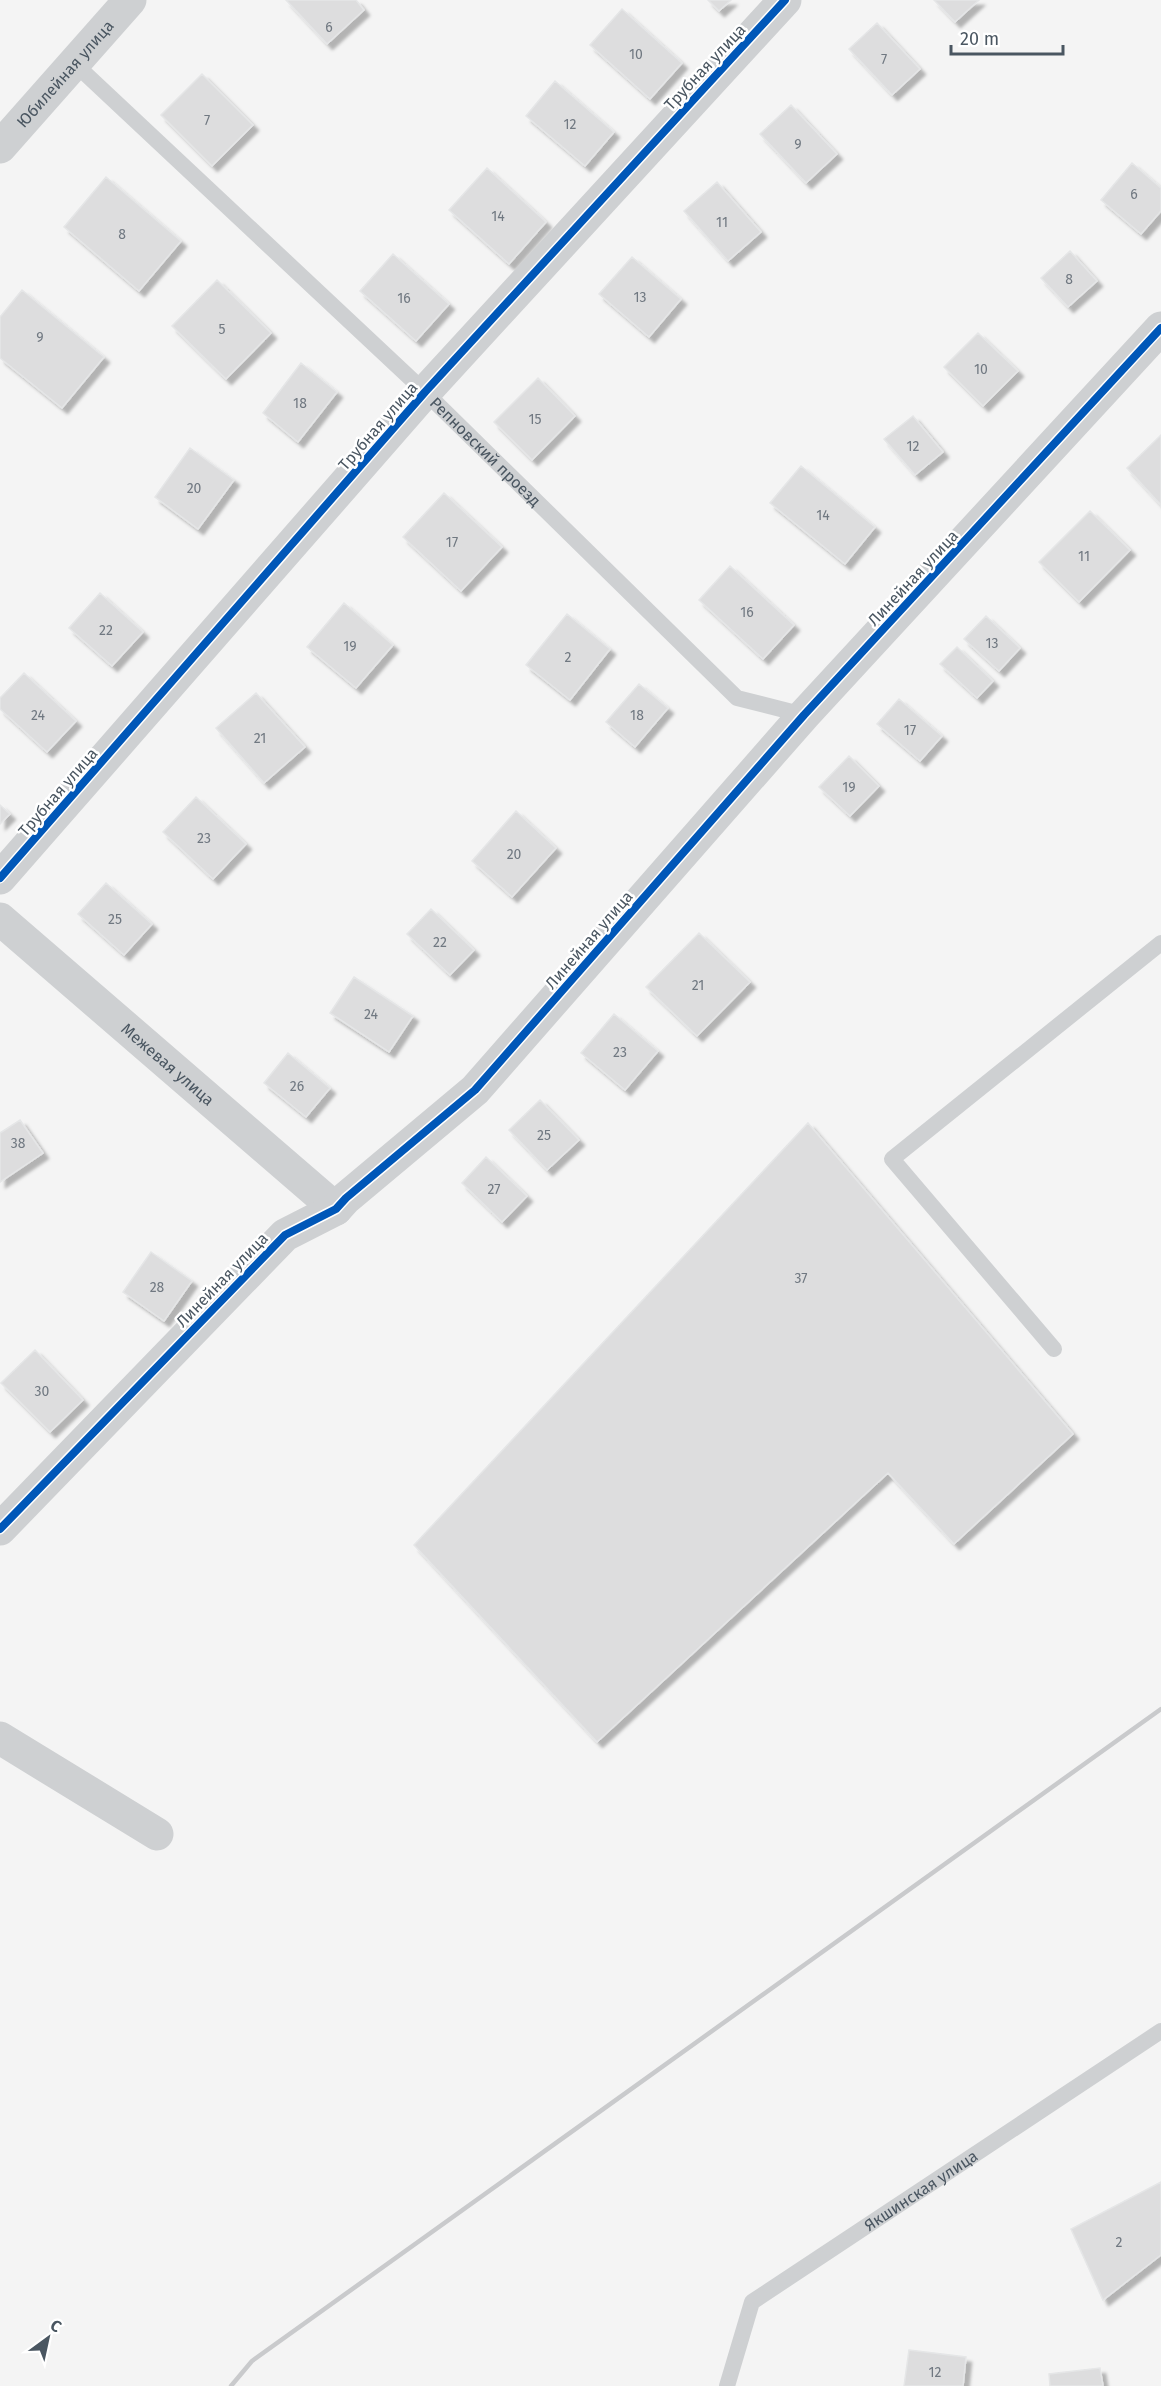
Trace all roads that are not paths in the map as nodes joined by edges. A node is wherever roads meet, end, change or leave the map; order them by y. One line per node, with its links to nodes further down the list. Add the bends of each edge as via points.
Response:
1 (130, 0): 3 (street, Юбилейная улица)
2 (785, 0): 6 (street, Трубная улица)
3 (74, 63): 4 (street, Юбилейная улица); 6 (lane, Репновский проезд)
4 (0, 147)
5 (1161, 328): 7 (street, Линейная улица)
6 (425, 392): 7 (lane, Репновский проезд, via 737,698); 8 (street, Трубная улица)
7 (804, 715): 11 (street, Линейная улица, via 475,1090)
8 (0, 878)
9 (0, 919): 11 (street, Межевая улица)
10 (1161, 943): 12 (lane, via 892,1159)
11 (336, 1209): 13 (street, Линейная улица, via 285,1235)
12 (1054, 1349)
13 (0, 1529)
14 (0, 1738): 15 (street)
15 (157, 1834)
16 (1161, 2031): 17 (lane, Якшинская улица, via 752,2302)
17 (727, 2386)

